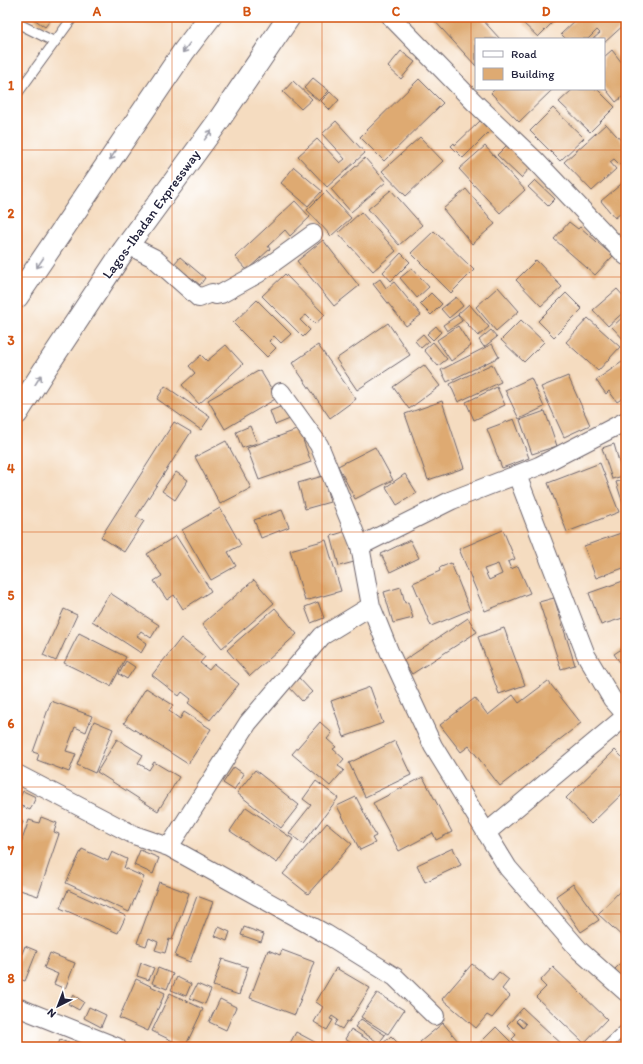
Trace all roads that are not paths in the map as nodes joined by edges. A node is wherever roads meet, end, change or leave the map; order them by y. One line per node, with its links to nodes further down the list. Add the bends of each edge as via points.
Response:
1 (73, 17): 6 (lane)
2 (210, 17): 11 (highway, one-way to 11, via 184,51)
3 (289, 17): 9 (highway, Lagos-Ibadan Expressway, one-way to 3, via 217,123)
4 (390, 17): 10 (street, via 534,159)
5 (17, 23): 6 (lane)
6 (55, 42): 7 (lane)
7 (17, 94)
8 (313, 234): 9 (street, via 259,273 221,294 216,296 212,293 199,298 154,258)
9 (128, 245): 13 (highway, Lagos-Ibadan Expressway, one-way to 9)
10 (626, 256)
11 (17, 297)
12 (281, 392): 16 (street, via 319,445)
13 (17, 413)
14 (626, 421): 15 (street)
15 (517, 475): 16 (street, via 452,500); 18 (street, via 586,655 612,698)
16 (360, 546): 17 (street)
17 (371, 606): 20 (street, via 433,746); 21 (street, via 322,636 248,723)
18 (626, 715): 20 (street)
19 (17, 774): 21 (street, via 134,835)
20 (486, 832): 22 (street, via 508,868 580,951)
21 (169, 847): 24 (street, via 326,934 394,978)
22 (626, 992)
23 (17, 1007): 26 (street)
24 (435, 1016)
25 (626, 1028): 27 (lane)
26 (117, 1047)
27 (606, 1047)

